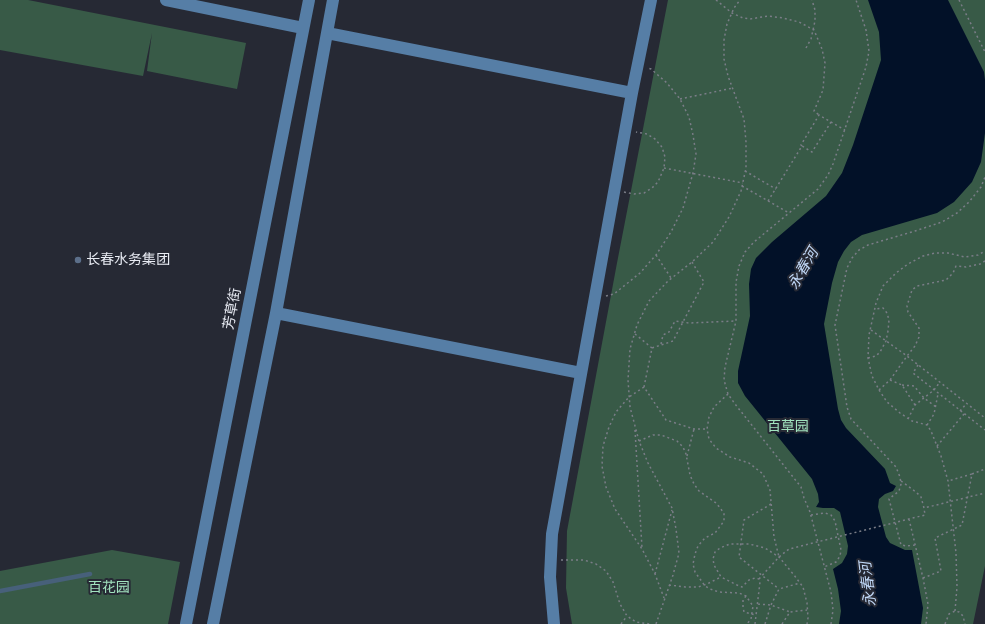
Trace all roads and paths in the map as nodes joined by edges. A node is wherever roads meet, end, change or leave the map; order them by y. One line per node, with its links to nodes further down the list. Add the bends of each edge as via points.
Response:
1 (166, 0): 11 (street)
2 (309, 0): 11 (street, 芳草街)
3 (333, 0): 13 (street)
4 (651, 0): 16 (street)
5 (716, 0): 10 (path)
6 (740, 0): 10 (path)
7 (812, 0): 12 (path)
8 (856, 0): 23 (path, via 866,30 869,51)
9 (959, 0): 15 (path)
10 (732, 13): 12 (path, via 750,20 768,16 783,18 799,22); 17 (path, via 724,40 724,59)
11 (303, 28): 120 (street, 芳草街)
12 (814, 30): 14 (path); 20 (path, via 825,64 823,90 814,111)
13 (326, 33): 18 (street); 42 (street)
14 (806, 48)
15 (985, 52)
16 (638, 66): 18 (street); 19 (path, via 651,69)
17 (733, 88): 19 (path); 26 (path, via 744,119)
18 (632, 93): 22 (street)
19 (680, 99): 27 (path, via 694,135 696,154)
20 (820, 115): 21 (path); 24 (path)
21 (831, 122): 23 (path); 24 (path, via 812,152)
22 (626, 130): 25 (path, via 647,134 655,139 662,147 665,157); 32 (street)
23 (844, 130): 34 (path, via 828,175 818,189)
24 (802, 146): 31 (path)
25 (664, 168): 27 (path); 32 (path, via 658,182 644,193)
26 (745, 171): 29 (path); 31 (path)
27 (693, 173): 29 (path); 36 (path, via 683,208)
28 (985, 177): 81 (path, via 981,187 957,213 942,222 868,245 859,250 847,268 835,325 847,407 851,419 896,467)
29 (742, 183): 30 (path)
30 (742, 186): 33 (path); 38 (path, via 721,230 713,242)
31 (776, 189): 33 (path)
32 (614, 191): 40 (street)
33 (768, 201): 34 (path)
34 (789, 213): 43 (path, via 745,252 736,282)
35 (985, 251): 41 (path, via 965,257 935,253 913,261 883,286)
36 (656, 255): 39 (path); 40 (path, via 640,273 614,294)
37 (985, 261): 50 (path, via 980,264 956,266 946,280 917,286 912,290 907,306 919,328 919,337)
38 (692, 262): 39 (path); 44 (path, via 704,282)
39 (671, 278): 46 (path, via 649,301)
40 (594, 300): 53 (street)
41 (875, 309): 45 (path); 47 (path, via 883,308 887,313 889,320)
42 (276, 313): 53 (street); 121 (street)
43 (736, 321): 44 (path); 61 (path, via 725,367 724,380)
44 (683, 322): 48 (path, via 673,341); 48 (path, via 675,321 663,335)
45 (870, 330): 47 (path); 51 (path)
46 (634, 334): 49 (path); 62 (path, via 630,349)
47 (886, 341): 50 (path); 51 (path, via 876,356)
48 (661, 344): 49 (path)
49 (652, 348): 57 (path)
50 (907, 356): 52 (path); 54 (path)
51 (868, 358): 58 (path, via 872,376)
52 (918, 365): 55 (path); 59 (path, via 913,372)
53 (581, 373): 99 (street, via 552,534)
54 (890, 380): 56 (path); 58 (path)
55 (940, 382): 59 (path); 64 (path)
56 (902, 384): 63 (path, via 914,386); 65 (path)
57 (644, 387): 62 (path); 73 (path, via 666,420)
58 (879, 390): 70 (path, via 887,402)
59 (934, 390): 60 (path); 63 (path)
60 (938, 393): 66 (path); 67 (path)
61 (728, 394): 74 (path, via 714,407); 89 (path, via 801,487)
62 (629, 397): 72 (path); 97 (path, via 616,412 609,427 603,446 602,466 606,487 615,509)
63 (924, 398): 65 (path); 66 (path)
64 (967, 403): 67 (path); 69 (path)
65 (915, 405): 70 (path)
66 (936, 408): 71 (path)
67 (960, 411): 68 (path)
68 (964, 414): 75 (path); 77 (path)
69 (985, 418)
70 (908, 419): 71 (path)
71 (927, 425): 77 (path)
72 (635, 426): 76 (path); 97 (path)
73 (694, 429): 74 (path); 78 (path)
74 (707, 429): 86 (path, via 709,439 716,448 730,457 749,463 763,474)
75 (985, 430)
76 (639, 441): 78 (path, bridge, via 653,435 669,437 683,447); 87 (path)
77 (937, 446): 82 (path)
78 (687, 456): 111 (path, bridge, via 694,484 699,491 716,503 724,514 721,526 698,546 695,554 695,572 710,589 719,592 739,592)
79 (985, 469): 80 (path)
80 (972, 474): 82 (path); 84 (path)
81 (900, 481): 88 (path, via 921,497); 91 (path, via 899,491 889,499)
82 (948, 482): 85 (path)
83 (985, 493): 84 (path)
84 (968, 497): 85 (path); 92 (path, via 962,525)
85 (950, 502): 88 (path); 92 (path)
86 (772, 503): 95 (path, via 744,520); 98 (path, via 774,537)
87 (672, 508): 102 (path); 108 (path, via 679,553)
88 (924, 508): 90 (path, via 925,515)
89 (811, 514): 93 (path, via 832,515); 94 (path)
90 (909, 519): 91 (path); 96 (path)
91 (895, 522): 93 (path); 96 (path, via 901,545)
92 (954, 530): 105 (path, via 935,538 941,571); 116 (path, via 957,587)
93 (838, 537): 94 (path); 100 (path, via 840,556 836,562)
94 (818, 542): 98 (path, via 789,549); 100 (path)
95 (741, 544): 98 (path, via 765,548); 103 (path, via 739,557); 104 (path, via 730,544 715,552 714,566)
96 (915, 545): 105 (path)
97 (642, 549): 102 (path)
98 (779, 558): 103 (path); 107 (path)
99 (551, 561): 119 (path, via 584,560 606,571); 122 (street)
100 (824, 567): 131 (path, via 833,610)
101 (90, 574): 110 (lane)
102 (655, 574): 112 (path)
103 (762, 575): 106 (path); 109 (path)
104 (721, 577): 106 (path, via 742,587 755,578); 108 (path, via 698,587)
105 (924, 578): 132 (path, via 928,604)
106 (759, 579): 113 (path)
107 (800, 583): 109 (path); 115 (path)
108 (669, 586): 112 (path)
109 (779, 589): 114 (path)
110 (0, 591)
111 (746, 596): 118 (path, via 742,607 744,612); 126 (path, bridge, via 753,606 751,619)
112 (665, 599): 125 (path)
113 (758, 604): 114 (path); 118 (path)
114 (771, 605): 117 (path); 128 (path)
115 (807, 610): 117 (path); 130 (path)
116 (955, 611): 133 (path, via 949,614); 134 (path, via 963,616)
117 (790, 612): 129 (path)
118 (756, 615): 127 (path)
119 (627, 616): 123 (path); 124 (path, via 636,622)
120 (186, 624)
121 (213, 624)
122 (554, 624)
123 (621, 624)
124 (650, 624)
125 (656, 624)
126 (747, 624)
127 (754, 624)
128 (765, 624)
129 (782, 624)
130 (807, 624)
131 (831, 624)
132 (926, 624)
133 (945, 624)
134 (965, 624)

